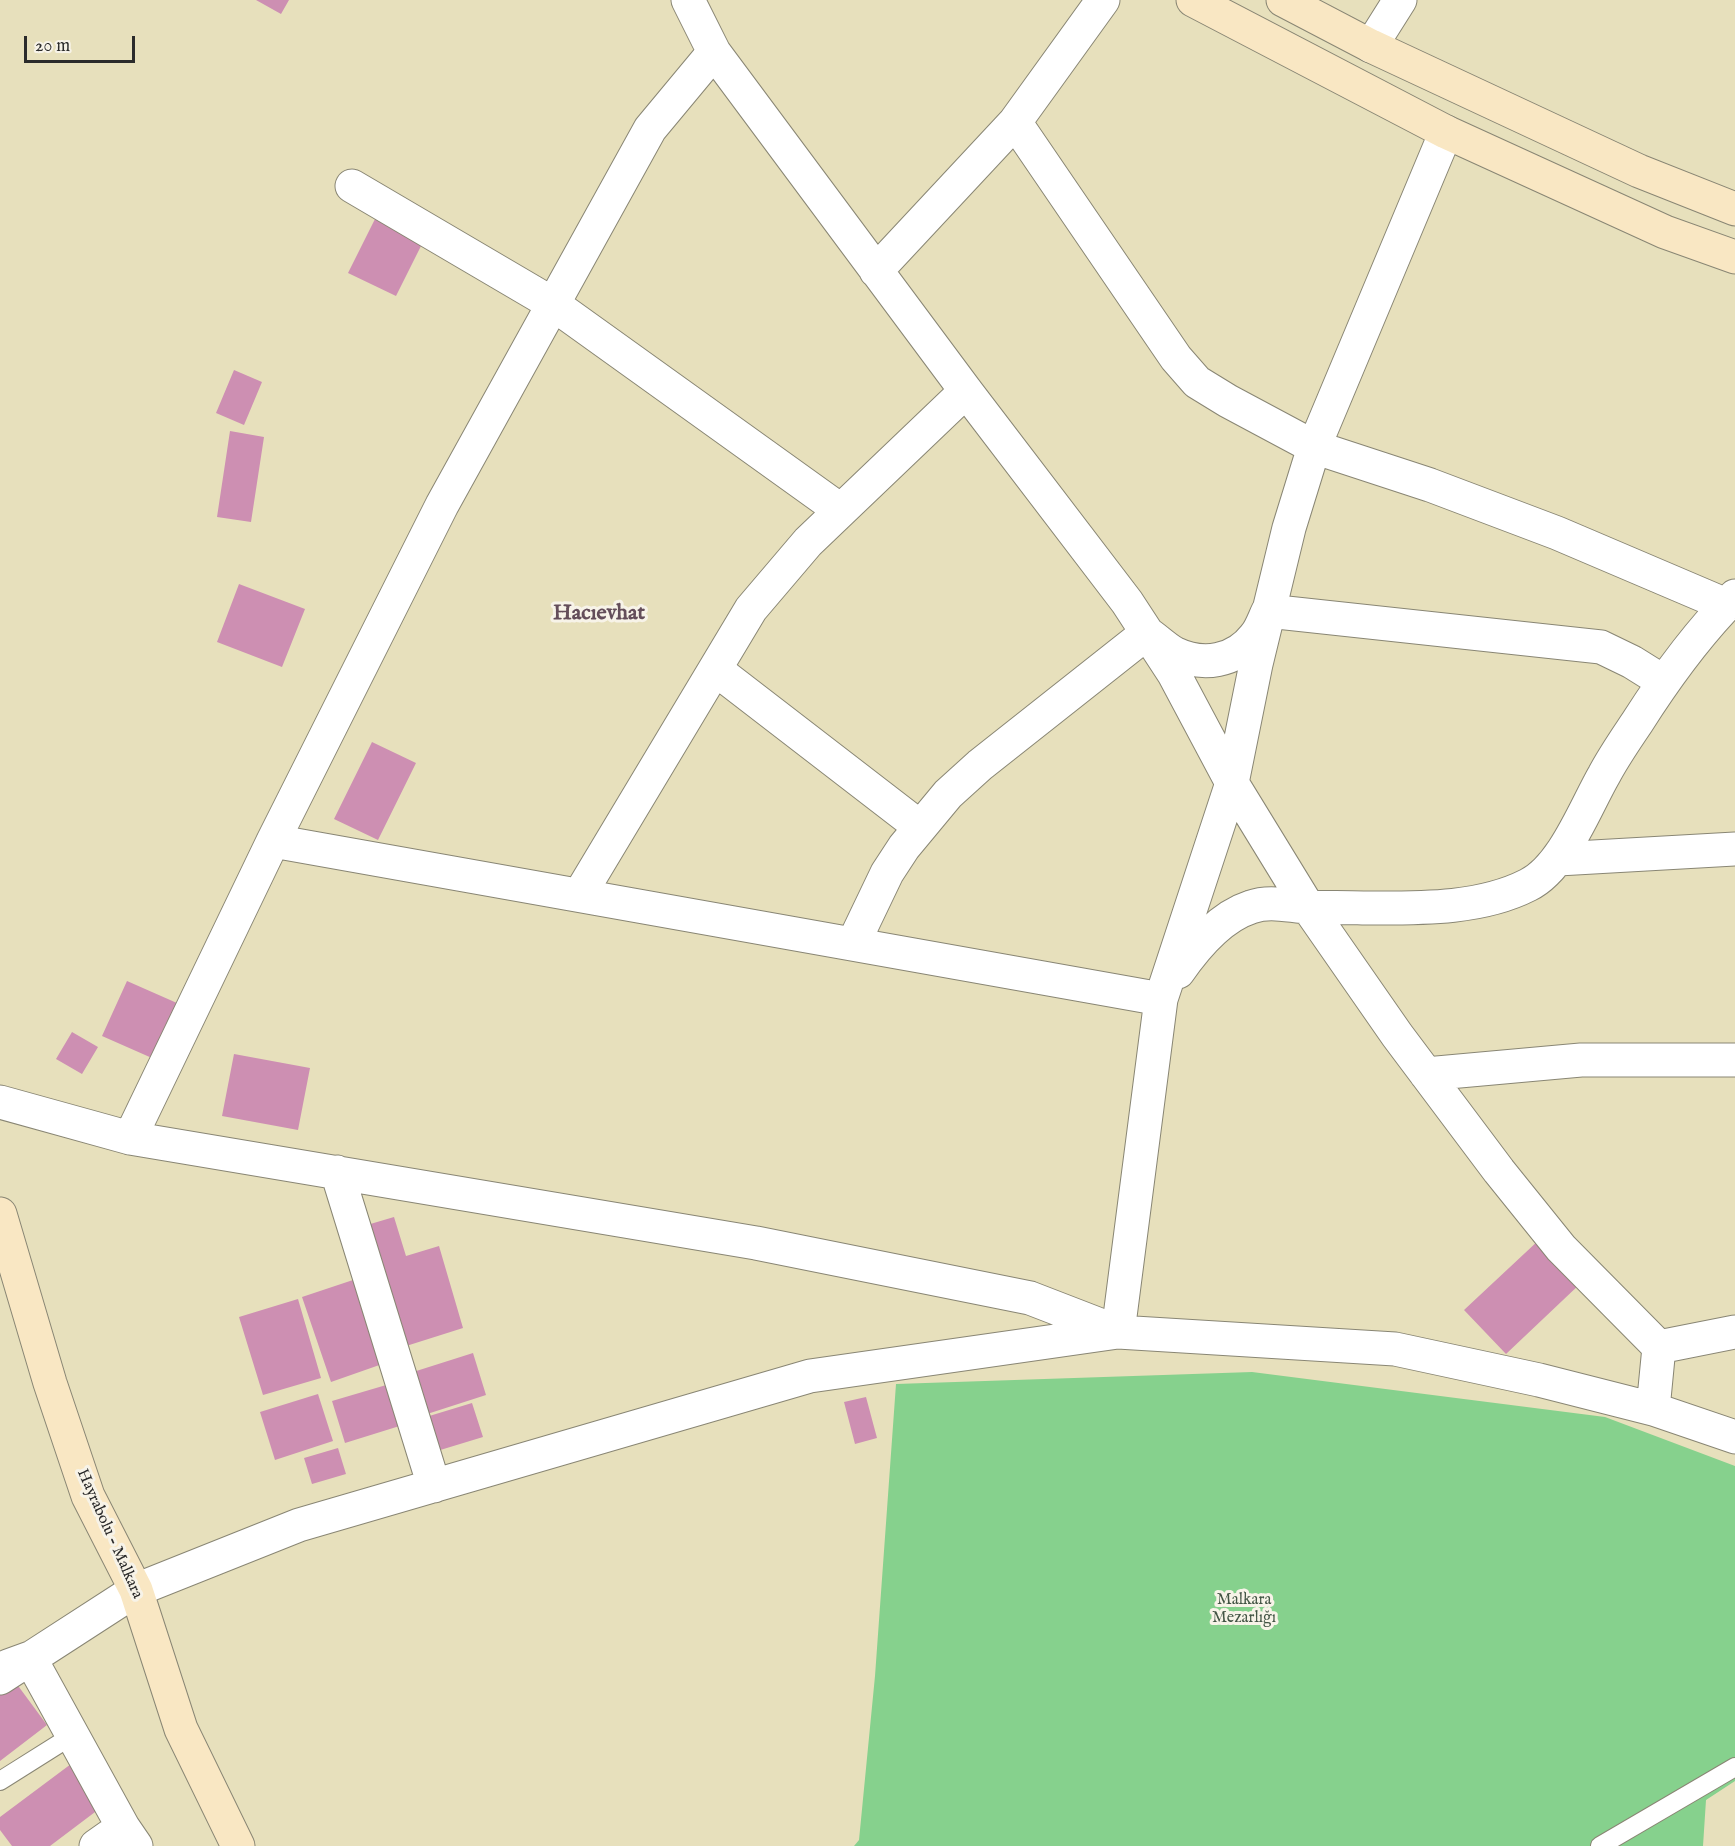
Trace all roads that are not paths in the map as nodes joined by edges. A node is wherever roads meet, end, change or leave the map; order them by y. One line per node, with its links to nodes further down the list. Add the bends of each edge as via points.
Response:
1 (688, 0): 7 (street)
2 (1102, 0): 8 (street)
3 (1193, 0): 9 (street)
4 (1283, 0): 6 (street)
5 (1400, 0): 6 (street)
6 (1371, 46): 11 (street, via 1639,171)
7 (714, 52): 13 (street); 14 (street, via 650,129)
8 (1015, 122): 13 (street); 16 (street, via 1176,358 1197,382)
9 (1446, 132): 12 (street, via 1665,232); 16 (street)
10 (352, 186): 14 (street)
11 (1735, 209)
12 (1735, 257)
13 (876, 271): 15 (street)
14 (553, 304): 17 (street); 25 (street, via 442,504)
15 (966, 391): 17 (street); 20 (street, via 1128,602)
16 (1314, 447): 18 (street, via 1430,485); 19 (street)
17 (840, 510): 21 (street, via 751,609)
18 (1730, 601): 22 (street)
19 (1268, 611): 20 (street, via 1256,635 1240,652 1218,661 1196,661 1173,652); 22 (street, via 1601,647); 23 (street)
20 (1147, 633): 23 (street, via 1174,674); 24 (street, via 980,765)
21 (714, 669): 24 (street); 28 (street)
22 (1664, 682): 27 (street, via 1605,773)
23 (1232, 783): 29 (street); 31 (street)
24 (920, 827): 30 (street, via 887,873)
25 (273, 841): 28 (street); 35 (street)
26 (1735, 849): 27 (street)
27 (1558, 859): 29 (street, via 1529,885 1472,902 1396,908)
28 (580, 894): 30 (street)
29 (1308, 907): 31 (street, via 1264,903 1233,915 1190,955); 33 (street)
30 (853, 944): 31 (street)
31 (1161, 999): 38 (street)
32 (1735, 1060): 33 (street, via 1581,1060)
33 (1426, 1074): 40 (street, via 1561,1248)
34 (0, 1102): 35 (street)
35 (130, 1138): 36 (street)
36 (338, 1172): 38 (street, via 744,1241 1030,1298); 43 (street)
37 (0, 1214): 44 (street, Hayrabolu - Malkara, via 88,1496)
38 (1118, 1332): 41 (street, via 1395,1349); 43 (street, via 810,1376)
39 (1735, 1332): 40 (street)
40 (1659, 1347): 41 (street)
41 (1653, 1409): 42 (street)
42 (1735, 1437)
43 (434, 1486): 44 (street, via 300,1526)
44 (136, 1590): 45 (street); 52 (street, Hayrabolu - Malkara, via 181,1729)
45 (15, 1664): 46 (street); 47 (street)
46 (0, 1678)
47 (73, 1735): 49 (lane); 50 (street)
48 (1735, 1767): 53 (lane)
49 (0, 1781)
50 (129, 1837): 51 (street)
51 (96, 1846)
52 (238, 1846)
53 (1599, 1846)

